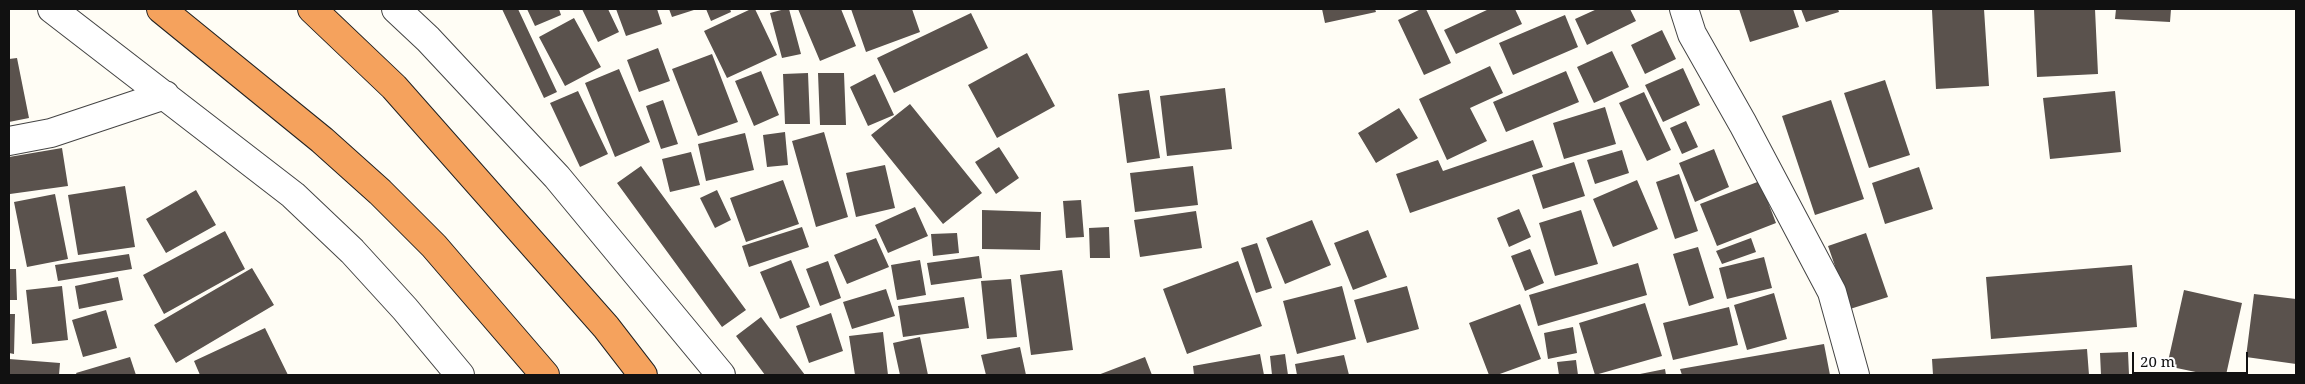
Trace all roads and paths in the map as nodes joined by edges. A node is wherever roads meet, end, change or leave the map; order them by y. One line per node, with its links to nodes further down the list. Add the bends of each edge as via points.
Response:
1 (52, 9): 6 (street)
2 (161, 9): 9 (highway, via 322,140 380,192 434,246)
3 (312, 9): 10 (highway, via 400,94 606,327)
4 (396, 9): 11 (street, via 557,177)
5 (1684, 9): 12 (street, via 1692,34 1832,292)
6 (165, 95): 7 (street, via 51,133); 8 (street, via 293,196 352,251)
7 (9, 141)
8 (460, 375)
9 (545, 375)
10 (643, 375)
11 (721, 375)
12 (1854, 375)

